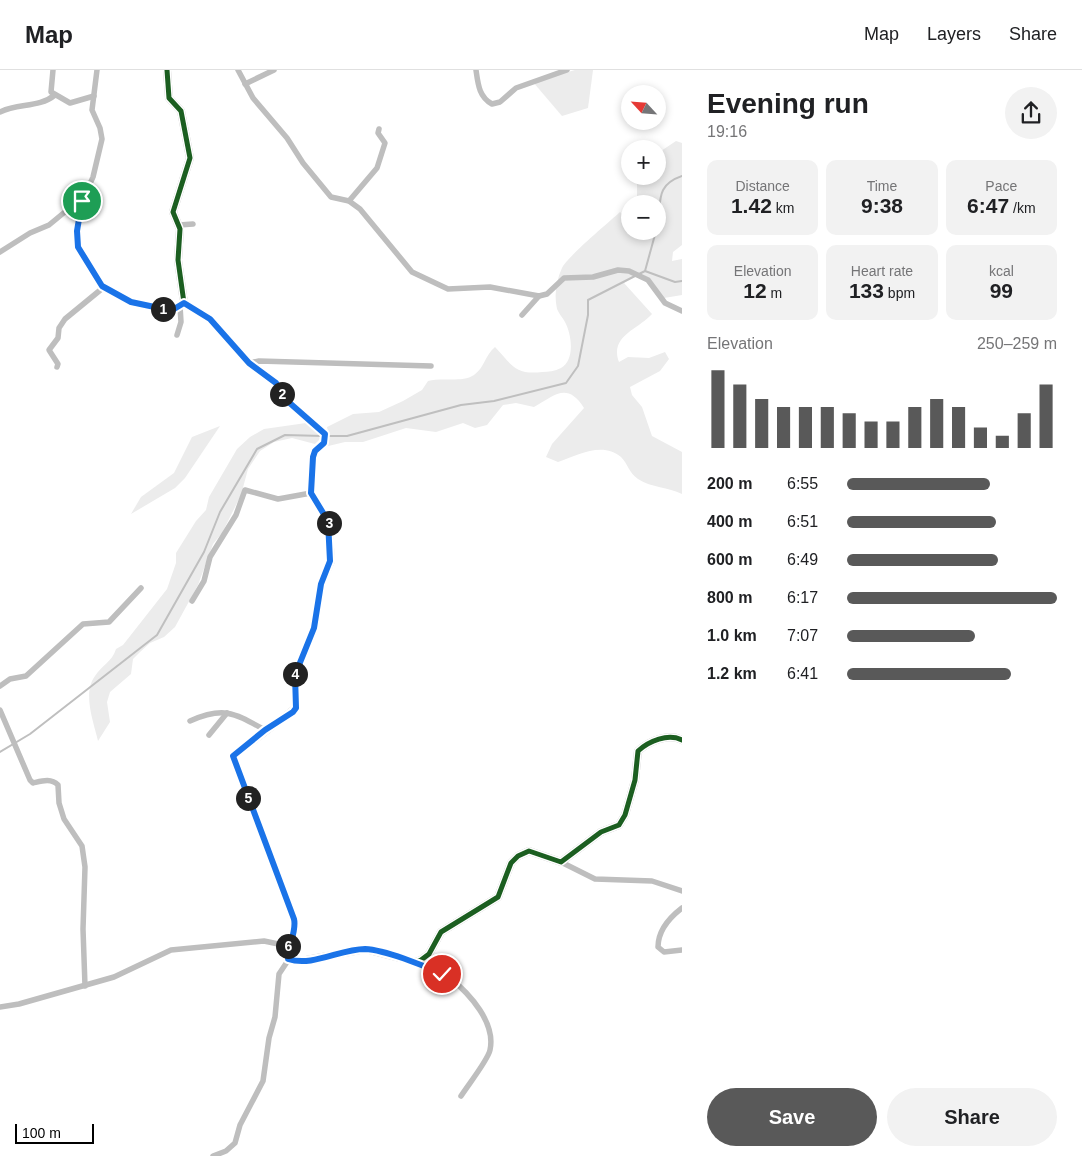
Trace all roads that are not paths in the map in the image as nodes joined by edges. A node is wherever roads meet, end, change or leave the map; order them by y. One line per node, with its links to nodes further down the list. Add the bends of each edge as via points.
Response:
1 (53, 70): 9 (street, via 52,92)
2 (97, 70): 10 (street)
3 (167, 70): 16 (street, via 169,98 181,111 190,158 173,212)
4 (238, 70): 8 (street)
5 (274, 70): 8 (street)
6 (476, 70): 7 (street, via 481,94 492,104 500,102 516,88)
7 (567, 70)
8 (245, 84): 13 (street, via 331,197)
9 (55, 94): 10 (street, via 70,103); 11 (street, via 40,104 11,107)
10 (94, 96): 14 (street, via 92,111 102,139 93,177)
11 (0, 112)
12 (379, 129): 13 (street, via 385,143 380,164)
13 (349, 201): 19 (street, via 360,209 405,265 429,282 448,289 490,286)
14 (80, 208): 17 (street, via 64,212 49,225); 18 (street, via 78,247)
15 (192, 224): 16 (street)
16 (179, 225): 20 (street)
17 (0, 252)
18 (104, 287): 20 (street, via 122,298 147,306 168,310); 26 (street, via 60,326 58,338 49,350 58,364)
19 (539, 296): 21 (street, via 547,294 564,278 629,271 648,280 661,299); 22 (street)
20 (182, 305): 23 (street); 24 (street, via 210,319)
21 (682, 311)
22 (522, 315)
23 (177, 335)
24 (249, 363): 25 (street); 27 (street, via 276,383 284,398 325,437 313,457)
25 (431, 366)
26 (57, 368)
27 (311, 493): 29 (street, via 278,499 245,490 236,515 214,548 204,582); 34 (street, via 328,521 330,561 321,584 314,628 295,675 296,708)
28 (141, 588): 30 (street, via 109,622 83,624 26,676 10,679)
29 (192, 601)
30 (0, 686)
31 (0, 710): 44 (street, via 30,780 33,783 48,780 58,786 64,819 82,846 85,867)
32 (227, 713): 33 (street, via 214,711); 34 (street); 35 (street)
33 (190, 720)
34 (265, 730): 40 (street, via 237,751 233,758 294,919)
35 (209, 735)
36 (682, 740): 37 (street, via 675,736 667,737 640,749 631,797 619,825 600,832)
37 (561, 862): 38 (street, via 595,879 652,881); 43 (street, via 529,851 518,856 511,863 498,897 441,932 430,954)
38 (682, 891)
39 (682, 908): 41 (street, via 669,918 658,939 658,947 664,952)
40 (288, 946): 42 (street); 44 (street, via 264,941 171,950 114,977)
41 (682, 950)
42 (288, 959): 43 (street, via 301,961 365,949); 47 (street, via 277,982 275,1016 263,1081 240,1125 235,1143)
43 (415, 962): 46 (street, via 449,977 488,1022 490,1052)
44 (85, 986): 45 (street)
45 (0, 1007)
46 (461, 1096)
47 (213, 1156)

